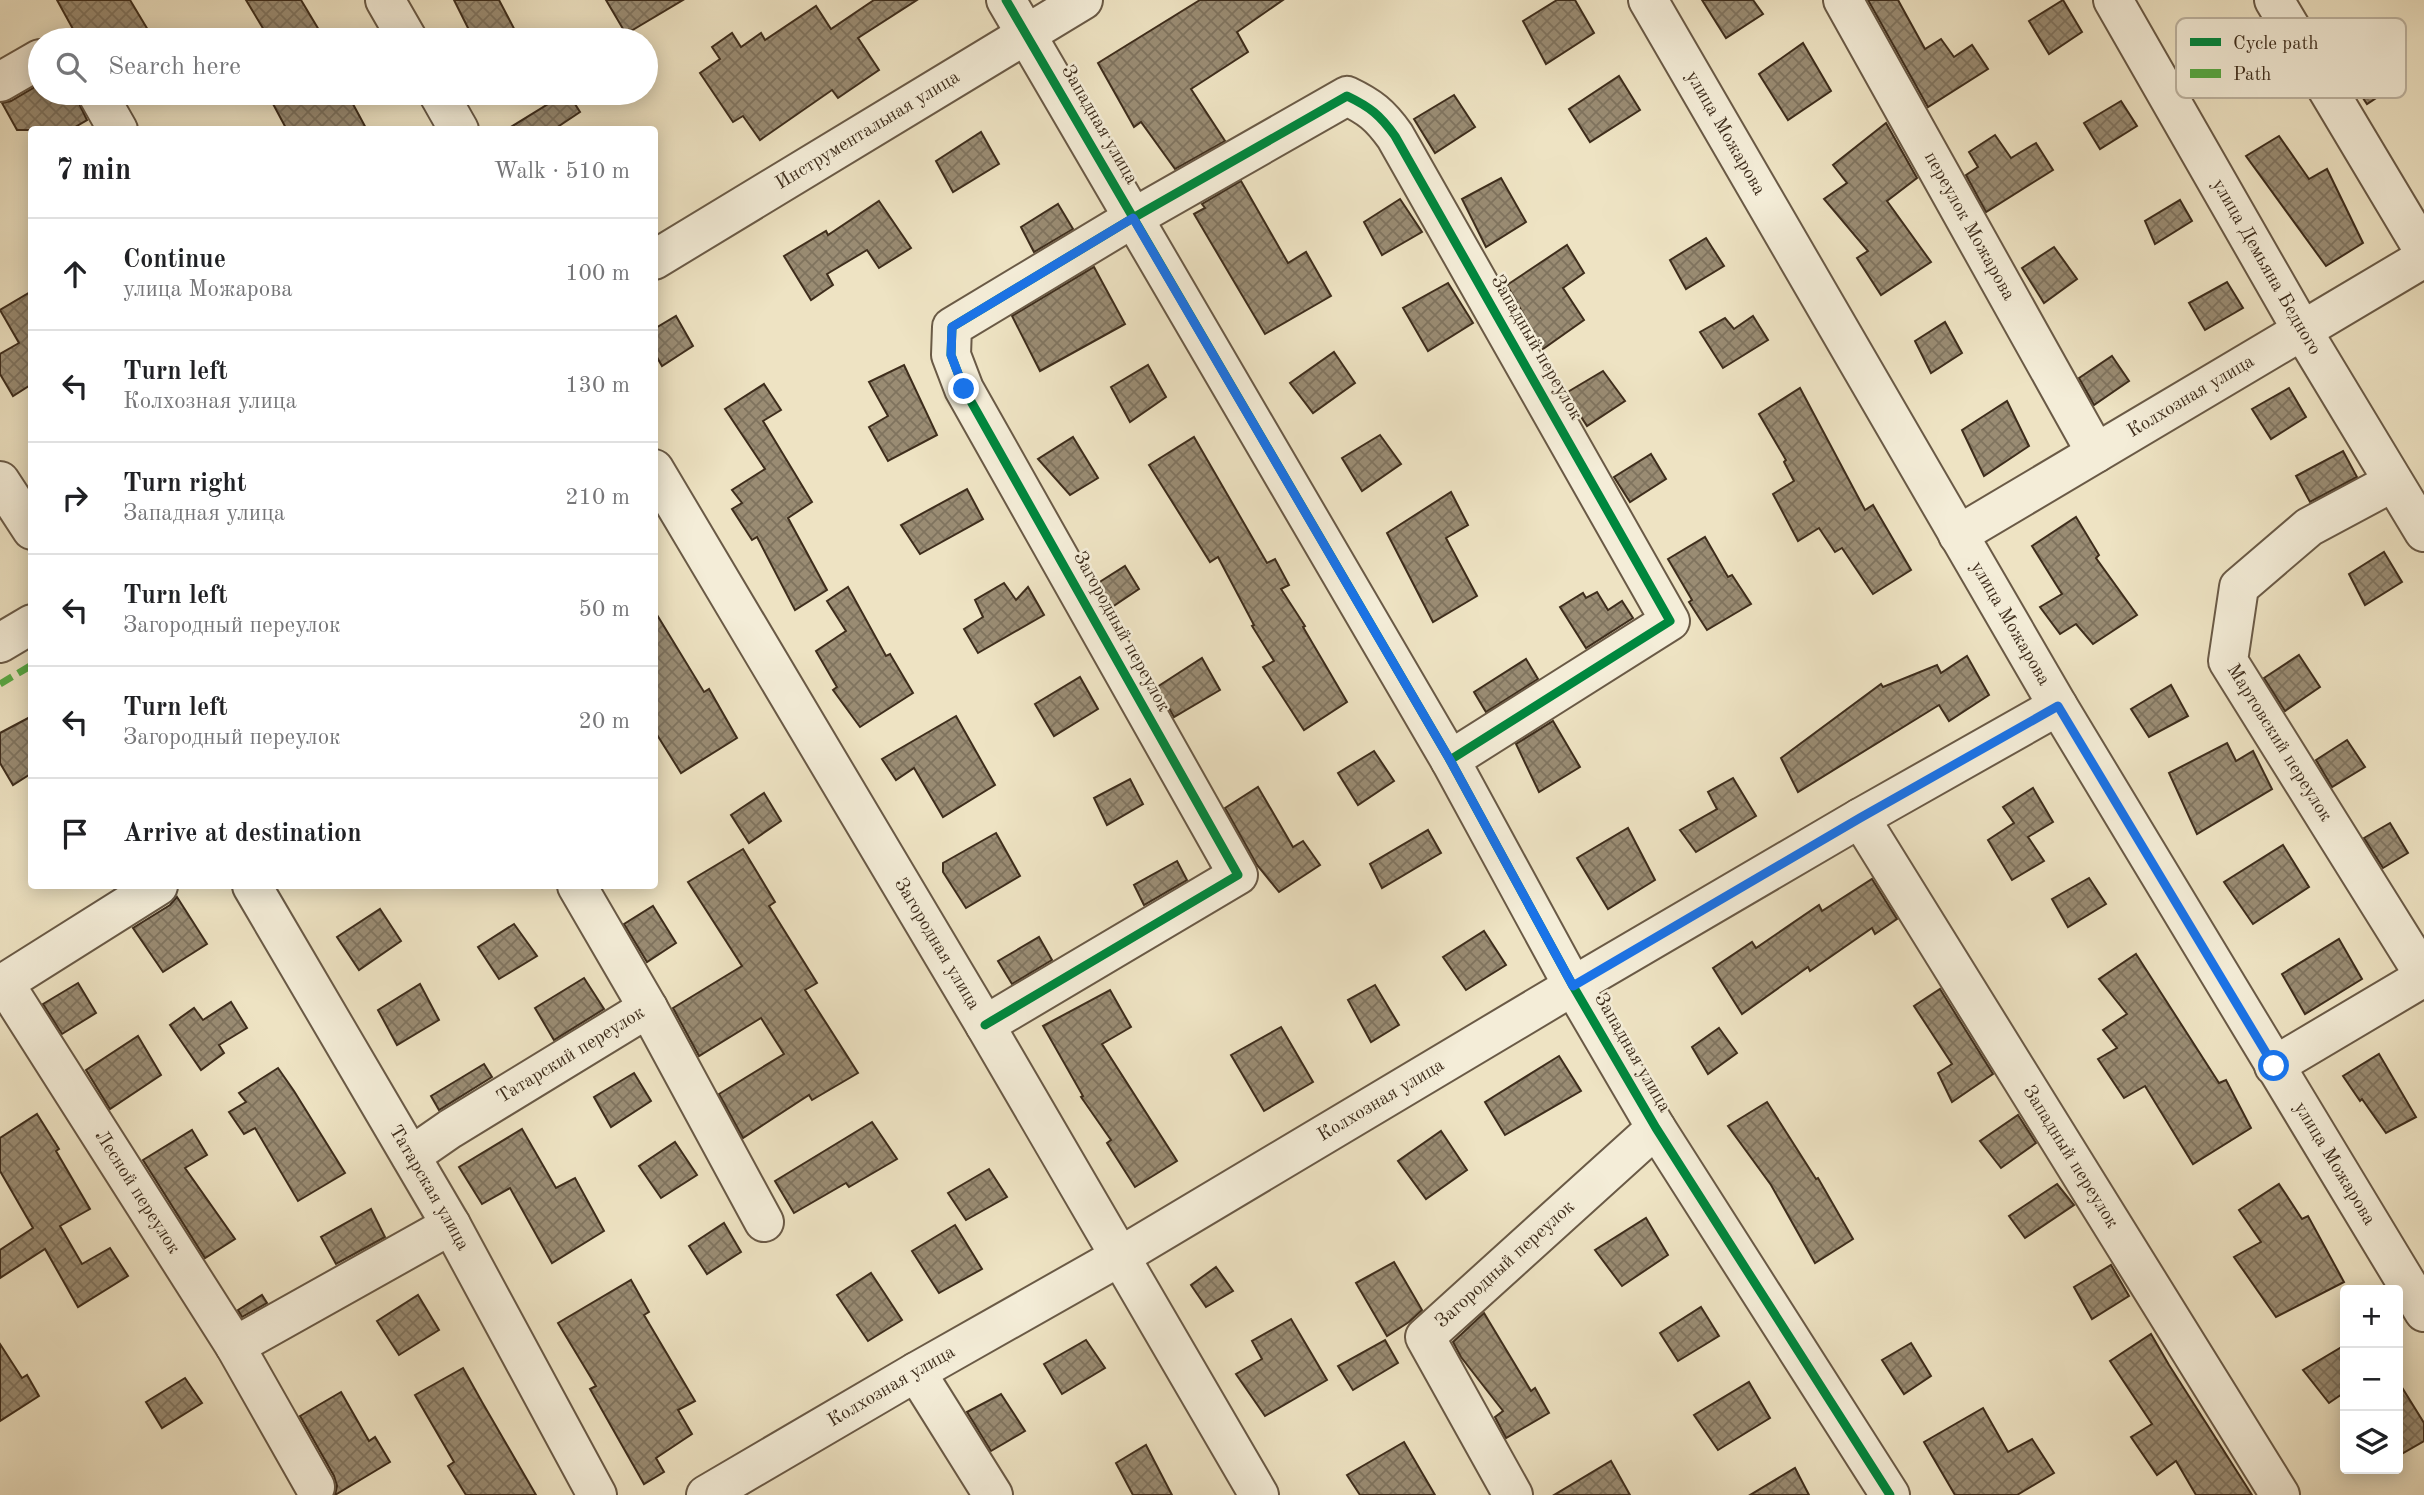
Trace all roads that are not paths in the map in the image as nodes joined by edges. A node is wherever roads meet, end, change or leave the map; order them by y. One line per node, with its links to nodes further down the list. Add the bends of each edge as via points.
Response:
1 (385, 0): 9 (street)
2 (1006, 0): 10 (street, Западная улица)
3 (1083, 0): 10 (street, Инструментальная улица)
4 (1648, 0): 29 (street, улица Можарова)
5 (1843, 0): 23 (street, переулок Можарова)
6 (2113, 0): 22 (street, улица Демьяна Бедного)
7 (2274, 0): 8 (street)
8 (2285, 18)
9 (401, 28)
10 (1027, 34): 18 (street, Западная улица); 20 (street, Инструментальная улица)
11 (28, 66): 12 (street)
12 (0, 82)
13 (2333, 98): 19 (street)
14 (104, 105): 16 (street)
15 (445, 105): 17 (street)
16 (116, 126)
17 (457, 126)
18 (1133, 218): 33 (street, Западная улица); 33 (street, Западный переулок, via 1347,96 1368,105 1395,136 1670,621); 41 (street, Загородный переулок, via 952,327 951,355 964,389 1238,875)
19 (2424, 251)
20 (658, 258)
21 (2424, 258): 22 (street, Колхозная улица)
22 (2302, 330): 23 (street, Колхозная улица); 25 (street, улица Демьяна Бедного)
23 (2096, 453): 29 (street, Колхозная улица)
24 (0, 481): 27 (street)
25 (2393, 482): 28 (street, улица Демьяна Бедного); 38 (street, Мартовский переулок, via 2309,527 2239,587 2228,661)
26 (659, 488): 41 (street, Загородная улица)
27 (28, 524)
28 (2424, 531)
29 (1958, 535): 32 (street, улица Можарова)
30 (28, 626): 31 (street)
31 (0, 643)
32 (2058, 706): 34 (street, Колхозная улица); 42 (street, улица Можарова)
33 (1450, 760): 39 (street, Западная улица)
34 (1860, 818): 39 (street, Колхозная улица); 58 (street, Западный переулок)
35 (153, 889): 49 (street, Лесной переулок, via 5,984)
36 (254, 889): 44 (street, Татарская улица)
37 (579, 889): 40 (street, Татарский переулок)
38 (2424, 976): 42 (street)
39 (1573, 986): 43 (street, Западная улица); 47 (street, Колхозная улица)
40 (648, 1008): 44 (street, Татарский переулок); 45 (street)
41 (985, 1025): 47 (street, Загородная улица)
42 (2274, 1066): 48 (street, улица Можарова)
43 (1656, 1128): 56 (street, Загородный переулок, via 1425,1336); 57 (street, Западная улица)
44 (411, 1156): 46 (street, Татарская улица)
45 (764, 1222)
46 (451, 1225): 49 (street); 52 (street, Татарская улица)
47 (1119, 1257): 50 (street, Колхозная улица); 55 (street, Загородная улица)
48 (2424, 1312)
49 (235, 1346): 51 (street)
50 (916, 1372): 53 (street, Колхозная улица); 54 (street)
51 (315, 1487)
52 (597, 1495)
53 (705, 1495)
54 (993, 1495)
55 (1259, 1495)
56 (1513, 1495)
57 (1890, 1495)
58 (2280, 1495)

